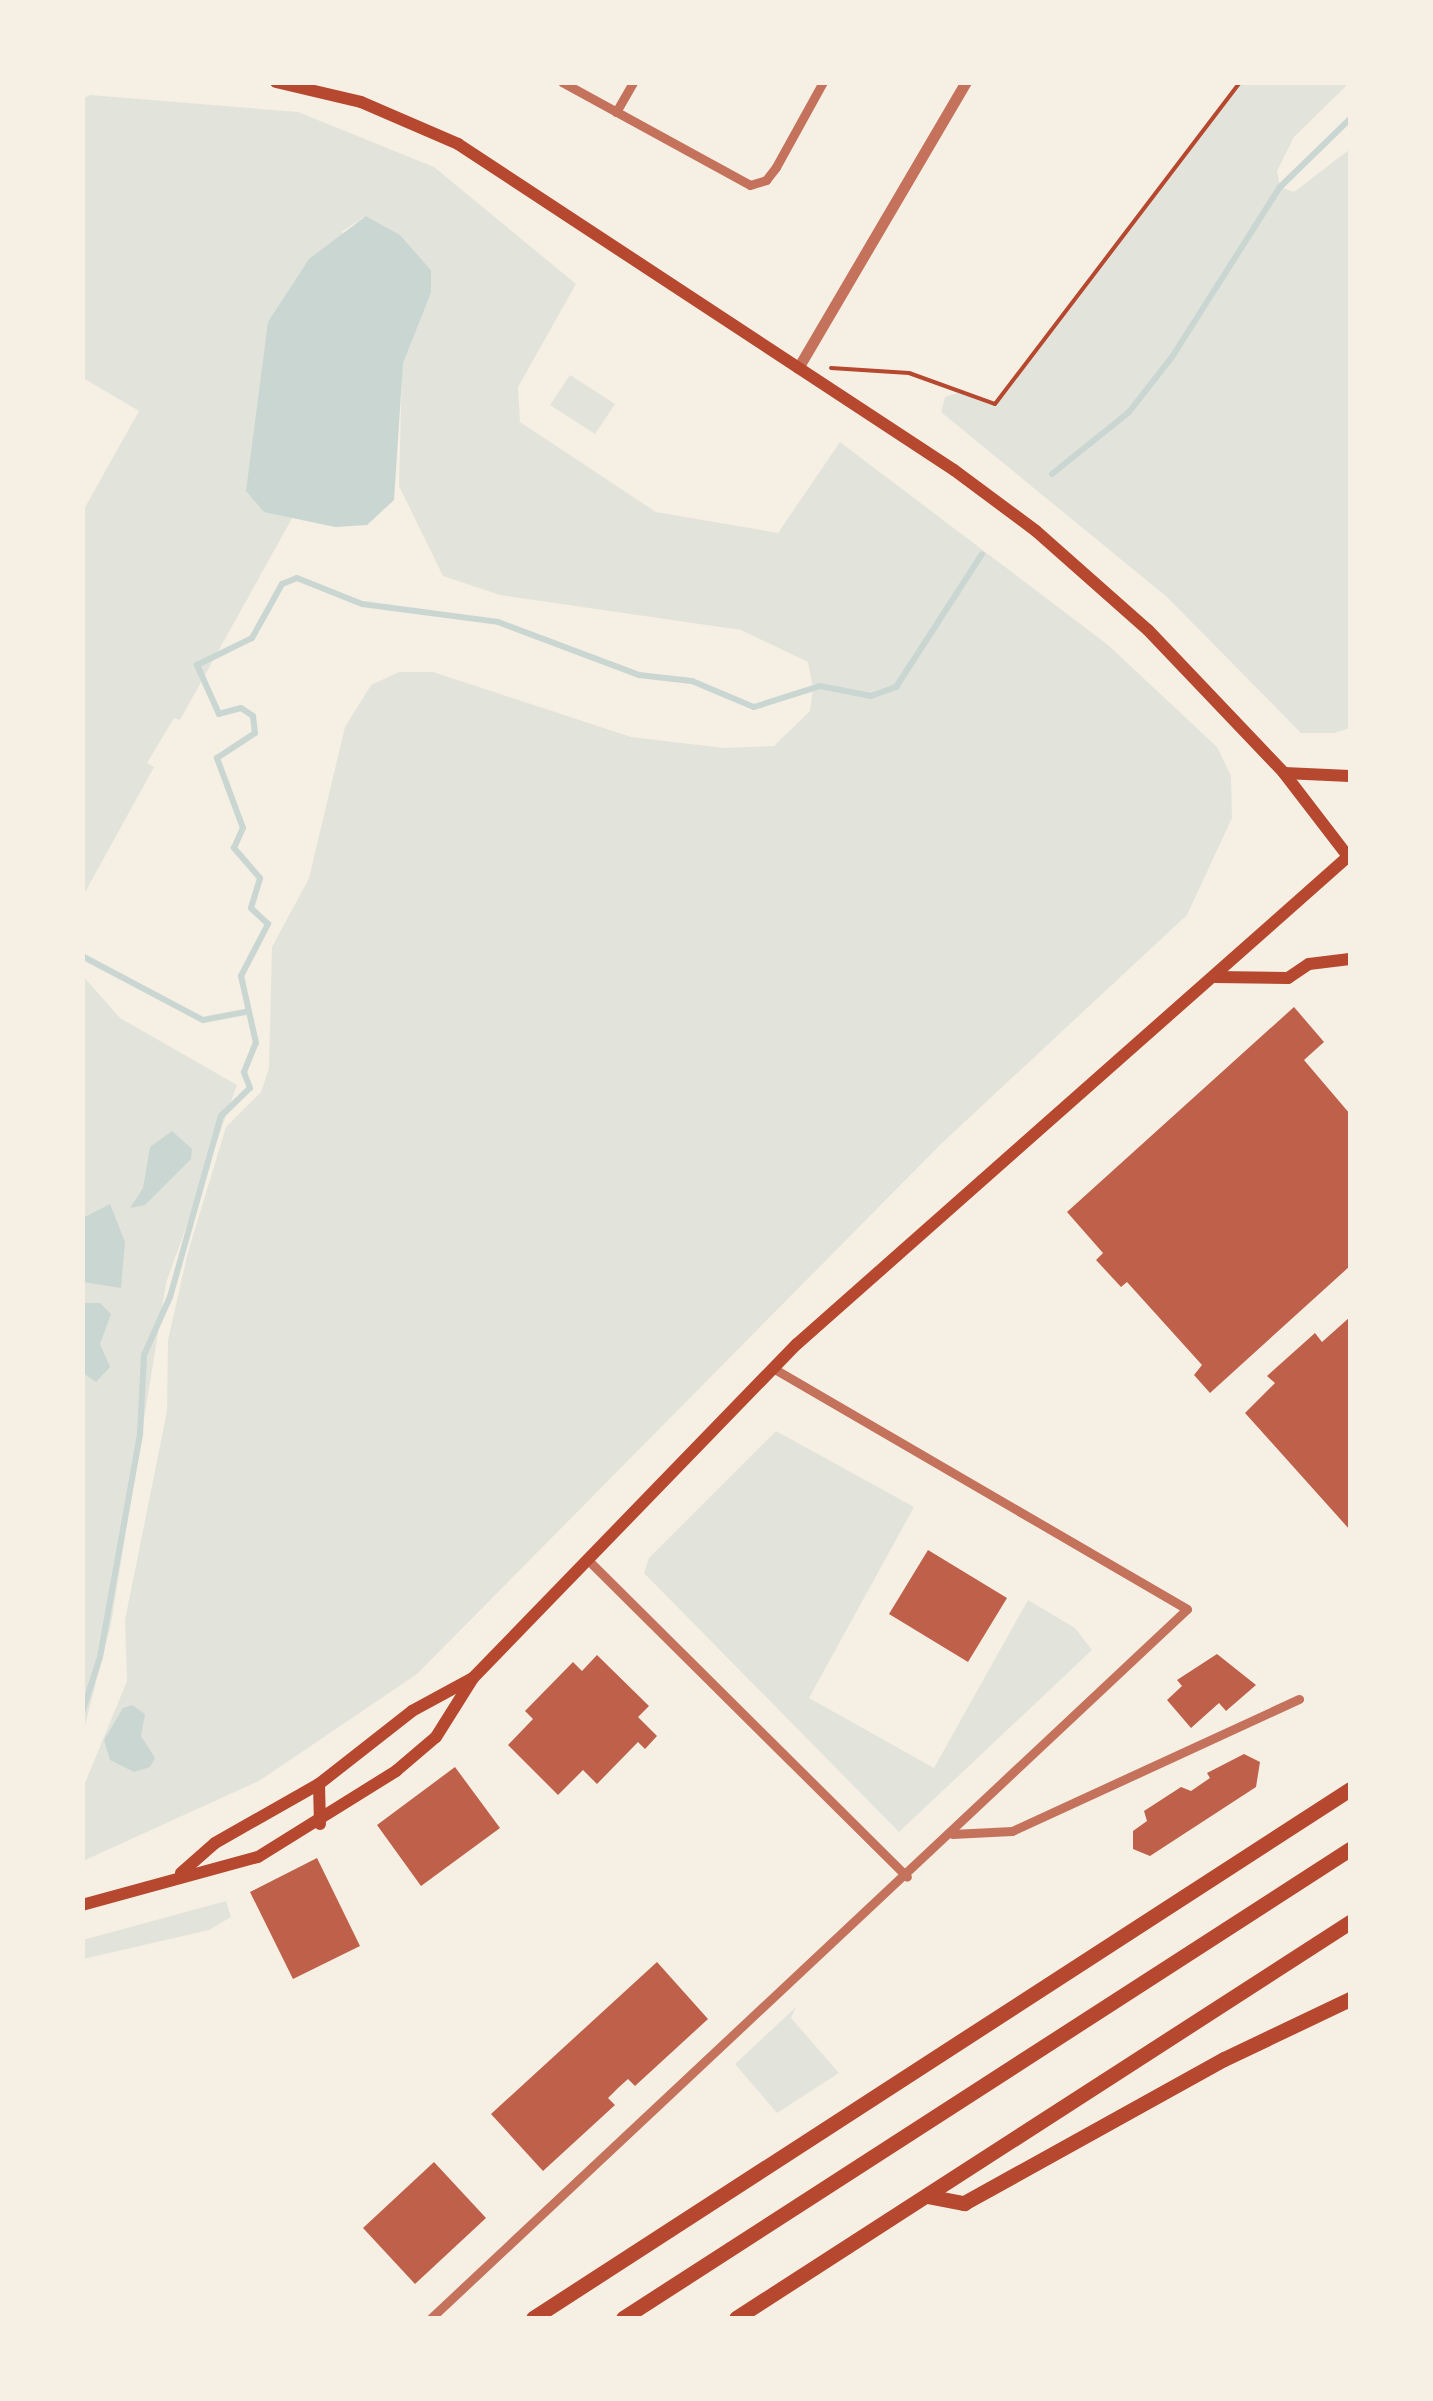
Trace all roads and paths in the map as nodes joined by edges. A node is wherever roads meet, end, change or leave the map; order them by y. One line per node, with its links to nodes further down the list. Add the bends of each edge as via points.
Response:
1 (276, 82): 8 (main road, via 361,102 458,144)
2 (562, 82): 7 (street)
3 (632, 82): 7 (street)
4 (823, 82): 7 (street, via 776,167 750,185)
5 (966, 82): 8 (street)
6 (1240, 82): 8 (path, via 996,404 886,369)
7 (616, 112)
8 (798, 368): 9 (main road, via 954,470 1061,552 1192,673)
9 (1284, 773): 10 (main road); 11 (main road)
10 (1350, 776)
11 (1350, 857): 13 (main road)
12 (1350, 958): 13 (main road, via 1309,964 1288,978)
13 (1215, 977): 14 (main road, via 901,1247)
14 (774, 1369): 15 (main road); 21 (street, via 1187,1609)
15 (589, 1561): 16 (main road); 24 (street)
16 (473, 1678): 18 (main road, via 412,1712); 20 (main road, via 436,1738)
17 (1299, 1699): 21 (street, via 1012,1831)
18 (319, 1784): 20 (main road); 23 (main road, via 215,1842)
19 (1350, 1788): 30 (highway)
20 (320, 1824): 23 (main road, via 224,1871)
21 (952, 1834): 24 (street)
22 (1350, 1849): 31 (highway)
23 (181, 1873): 25 (main road)
24 (907, 1877): 29 (street)
25 (82, 1905)
26 (1350, 1922): 28 (highway)
27 (1350, 1999): 28 (highway, via 1224,2059 964,2204)
28 (927, 2196): 32 (highway)
29 (431, 2318)
30 (533, 2318)
31 (623, 2318)
32 (736, 2318)

